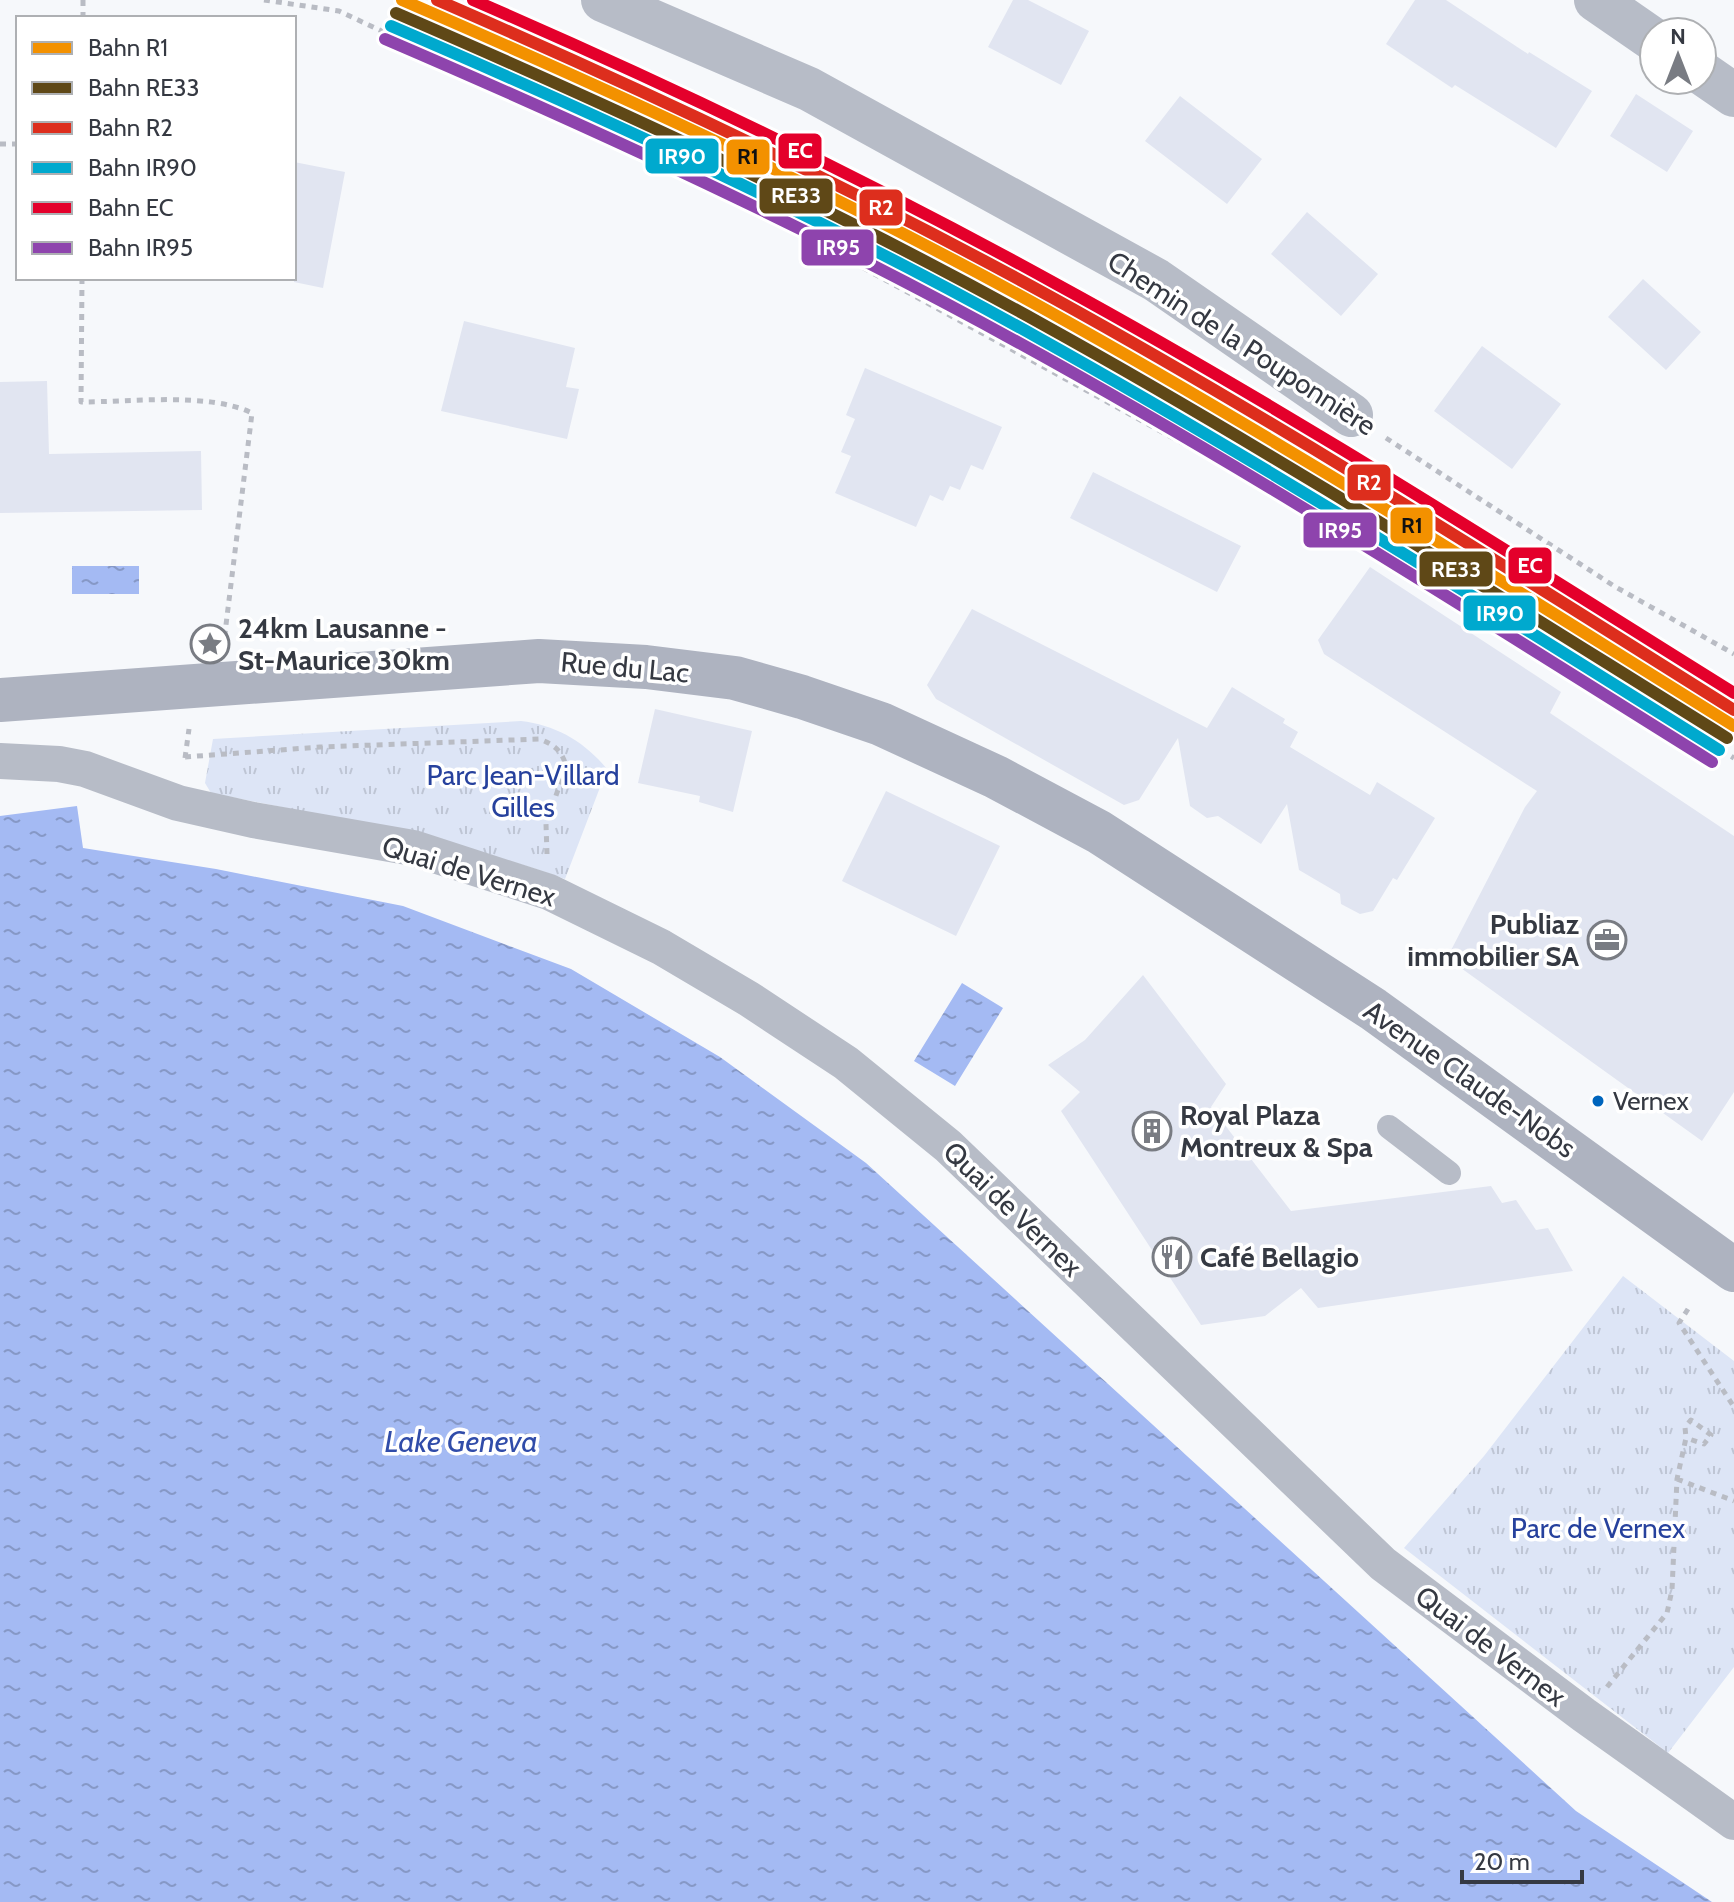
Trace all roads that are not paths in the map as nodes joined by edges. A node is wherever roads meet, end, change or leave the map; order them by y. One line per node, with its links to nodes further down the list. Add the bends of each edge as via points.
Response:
1 (603, 0): 4 (street, Chemin de la Pouponnière, via 809,89 1156,280)
2 (1596, 0): 3 (street)
3 (1638, 29)
4 (1351, 415)
5 (0, 700): 7 (main road, Rue du Lac, via 539,661 735,678 881,724 996,777 1099,832)
6 (0, 761): 11 (street, Quai de Vernex, via 85,769 178,803 413,848 549,892 749,999 846,1063 948,1146 1383,1564)
7 (1199, 897): 10 (main road, Avenue Claude-Nobs, via 1373,1009)
8 (1389, 1127): 9 (lane)
9 (1449, 1173)
10 (1734, 1270)
11 (1734, 1822)

